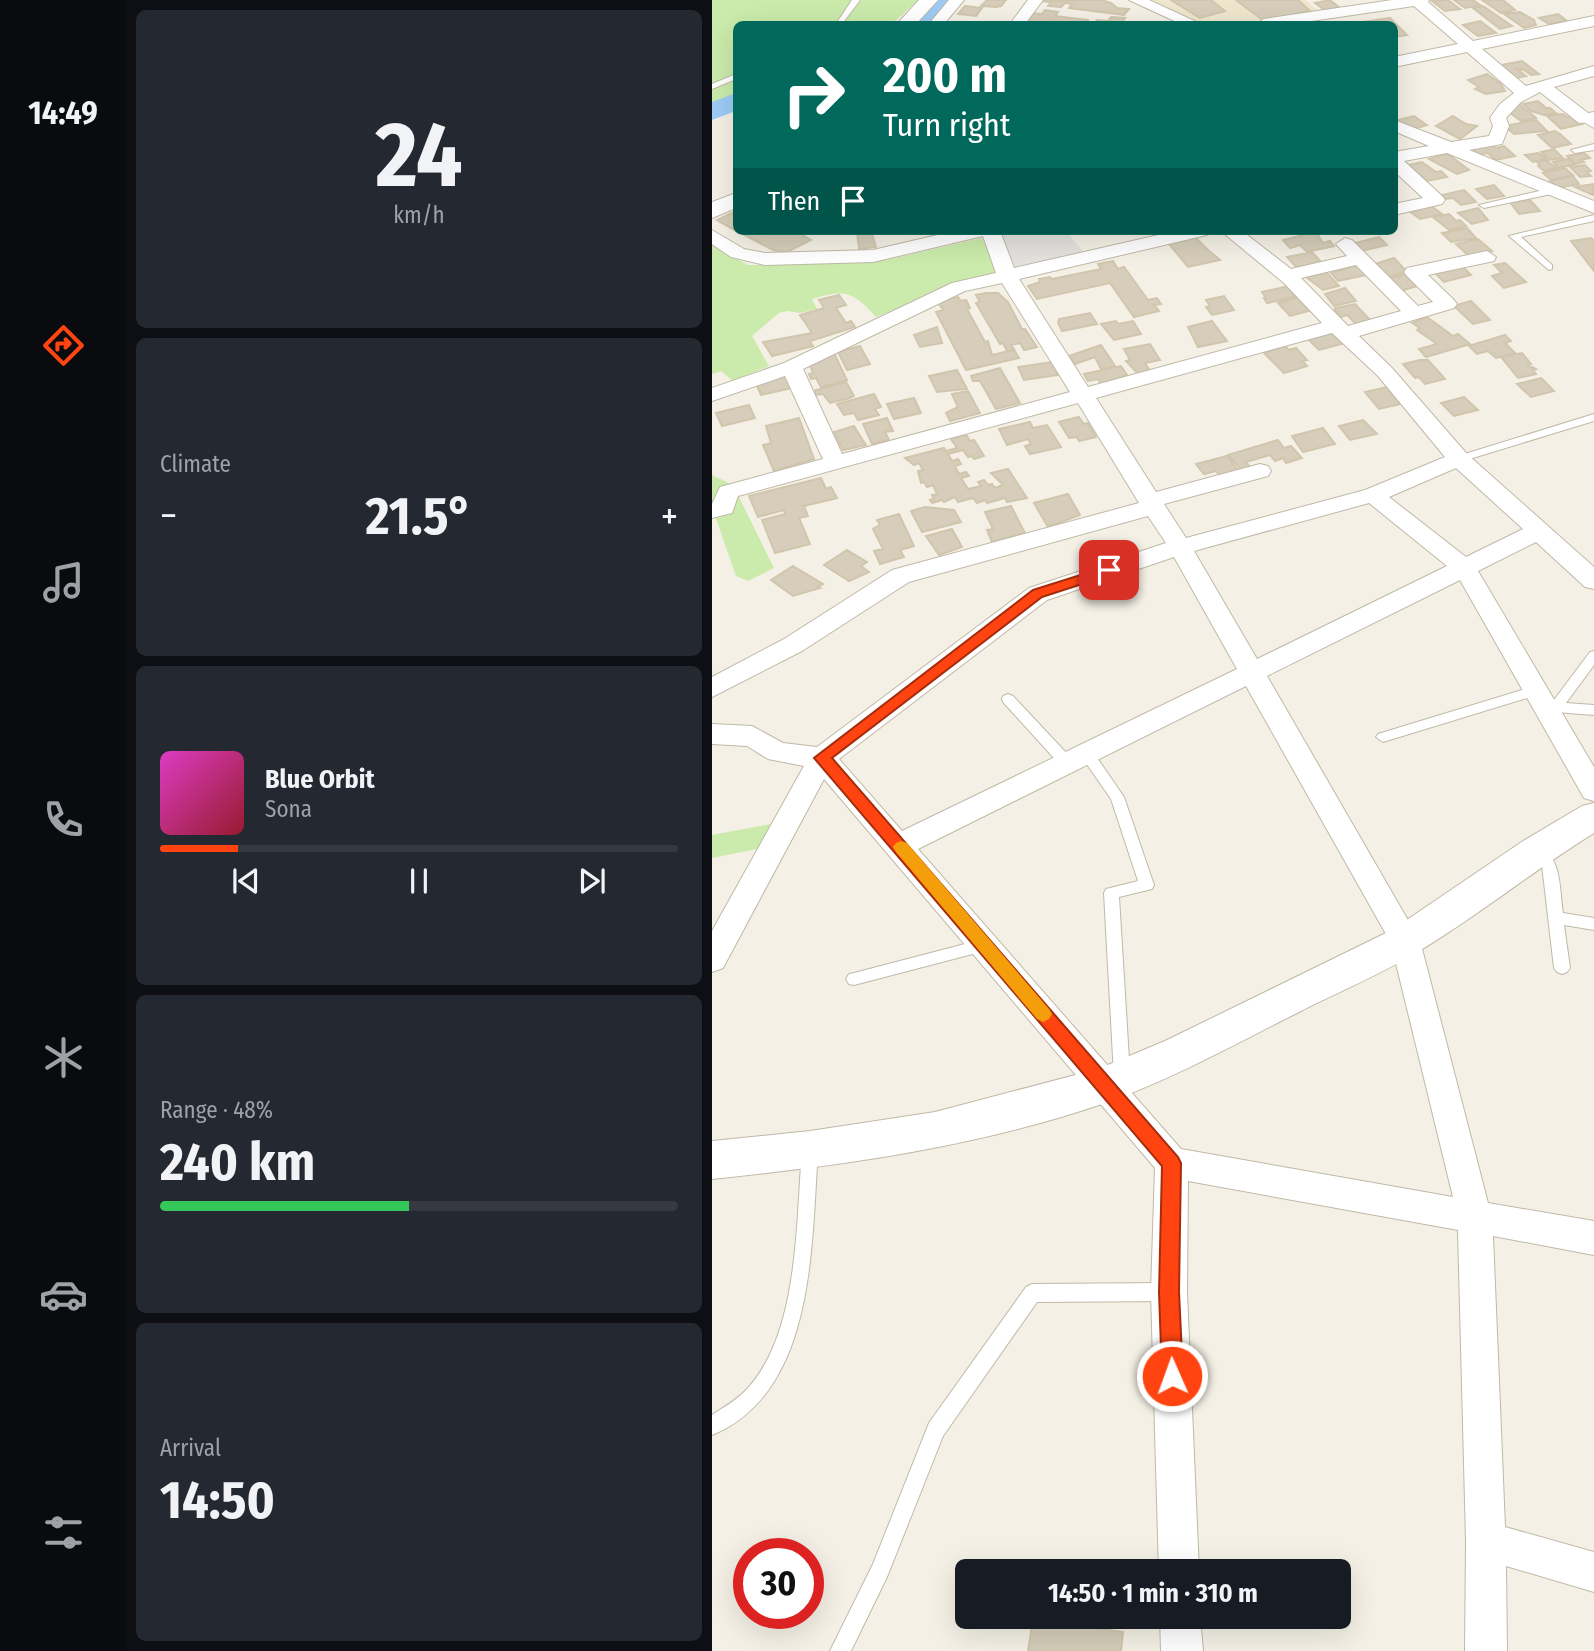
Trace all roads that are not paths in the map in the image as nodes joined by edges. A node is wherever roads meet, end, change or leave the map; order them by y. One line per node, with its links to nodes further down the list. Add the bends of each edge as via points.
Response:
1 (856, 0): 9 (lane)
2 (929, 0): 10 (street)
3 (957, 0): 11 (street)
4 (1036, 0): 12 (street)
5 (1136, 0): 13 (street)
6 (1416, 0): 7 (street); 14 (street); 15 (street)
7 (1422, 0)
8 (1594, 20): 15 (street)
9 (841, 21)
10 (909, 21)
11 (939, 21)
12 (1019, 21)
13 (1186, 21)
14 (1283, 21)
15 (1469, 47): 16 (street); 21 (street)
16 (1398, 61)
17 (1594, 72): 19 (street)
18 (733, 78): 20 (lane)
19 (1544, 87): 21 (street); 22 (street)
20 (712, 88)
21 (1524, 93): 25 (street, via 1498,118 1501,126 1496,140)
22 (1591, 121)
23 (1398, 127): 25 (street)
24 (1594, 146): 26 (lane)
25 (1448, 149): 27 (street); 29 (street)
26 (1575, 150)
27 (1398, 158)
28 (1398, 163): 33 (street, via 1436,200)
29 (1548, 191): 31 (lane); 32 (street)
30 (733, 201): 34 (street)
31 (1484, 205)
32 (1594, 208)
33 (1398, 210)
34 (712, 211)
35 (1398, 215): 37 (street)
36 (1594, 218): 46 (lane, via 1514,236)
37 (1410, 226)
38 (962, 235): 42 (street, via 873,256 765,260 738,253)
39 (992, 235): 47 (street)
40 (1183, 235): 47 (street)
41 (1235, 235): 48 (street)
42 (712, 236)
43 (1345, 244): 45 (street)
44 (1487, 257): 49 (street, via 1414,272 1447,304)
45 (1359, 259): 48 (street); 49 (street)
46 (1549, 267)
47 (1007, 276): 51 (street, via 959,287); 53 (street)
48 (1287, 276): 50 (street)
49 (1415, 314): 50 (street)
50 (1340, 330): 53 (street); 55 (street, via 1385,372)
51 (791, 367): 52 (street); 56 (street)
52 (712, 395)
53 (1083, 395): 56 (street); 60 (street)
54 (1594, 417): 55 (lane)
55 (1459, 459): 59 (street); 62 (street)
56 (835, 463): 58 (street)
57 (1260, 471): 60 (street)
58 (720, 486): 61 (street, via 724,508)
59 (1373, 495): 63 (street); 64 (street)
60 (1151, 504): 63 (street); 68 (street, via 901,576 793,645)
61 (712, 511)
62 (1539, 531): 64 (street); 65 (street)
63 (1180, 547): 67 (street); 74 (street, via 1038,594)
64 (1464, 568): 67 (street); 70 (street)
65 (1594, 581)
66 (1594, 655): 70 (lane)
67 (1251, 673): 75 (street); 82 (street)
68 (712, 688)
69 (1008, 699): 75 (lane)
70 (1546, 703): 71 (lane); 73 (lane); 76 (street)
71 (1594, 710)
72 (712, 734): 74 (street, via 752,736 777,752)
73 (1383, 737)
74 (822, 758): 78 (street); 84 (street)
75 (1076, 758): 78 (street); 87 (lane, via 1117,796 1147,885 1112,893)
76 (1594, 790)
77 (1594, 816): 79 (street)
78 (900, 845): 83 (street)
79 (1536, 851): 80 (lane, via 1549,863); 82 (street)
80 (1557, 918): 81 (lane); 85 (lane)
81 (1594, 924)
82 (1405, 941): 87 (street); 91 (street)
83 (984, 945): 86 (lane); 87 (street)
84 (712, 959)
85 (1562, 968)
86 (854, 979)
87 (1113, 1081): 88 (street, via 935,1131); 90 (street)
88 (810, 1150): 89 (street); 94 (lane, via 796,1299 779,1353 755,1395)
89 (712, 1160)
90 (1172, 1163): 91 (street); 93 (street)
91 (1475, 1217): 92 (street); 95 (street)
92 (1594, 1238)
93 (1169, 1292): 96 (street); 99 (lane, via 1032,1293 936,1430 880,1570)
94 (712, 1426)
95 (1486, 1541): 97 (street); 101 (street)
96 (1179, 1559)
97 (1594, 1572)
98 (1181, 1629): 100 (street)
99 (840, 1651)
100 (1182, 1651)
101 (1486, 1651)

